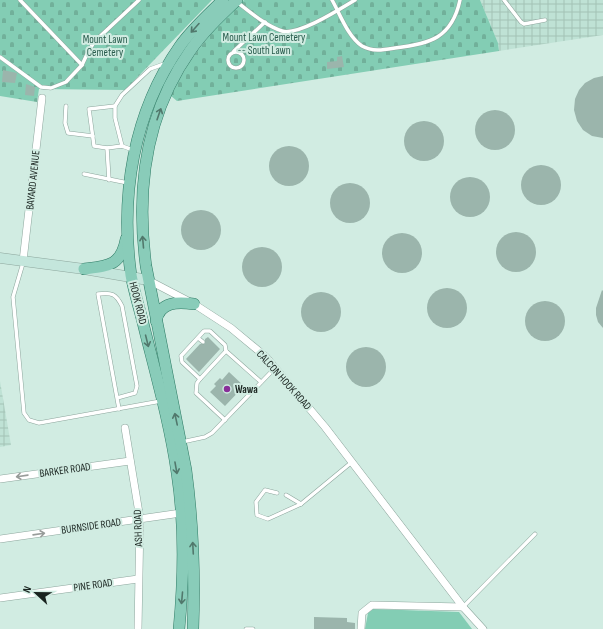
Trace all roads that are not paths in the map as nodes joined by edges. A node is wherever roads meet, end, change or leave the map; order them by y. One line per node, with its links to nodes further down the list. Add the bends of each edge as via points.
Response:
1 (20, 0): 17 (lane)
2 (139, 0): 17 (lane, via 95,42)
3 (223, 0): 16 (main road, HOOK ROAD, one-way to 16, via 189,35)
4 (332, 0): 9 (lane)
5 (355, 0): 9 (lane)
6 (460, 0): 9 (lane, via 458,11 449,28 433,41 376,50 368,49 353,38)
7 (504, 0): 10 (lane, via 524,24)
8 (236, 1): 11 (lane); 33 (main road, HOOK ROAD, one-way to 8, via 142,241 141,204 152,133 163,101 189,51 202,34)
9 (338, 10): 11 (lane, via 295,32 282,31)
10 (545, 20)
11 (265, 22): 12 (lane)
12 (242, 44): 13 (lane); 14 (lane)
13 (233, 52): 14 (lane); 14 (lane, via 228,60 229,65 234,68 239,68 243,64)
14 (242, 54)
15 (0, 57): 17 (lane, via 41,87 51,88 66,82)
16 (169, 63): 20 (lane, via 150,69 122,95); 24 (main road, HOOK ROAD, via 148,107)
17 (82, 65)
18 (42, 98): 30 (street, BAYARD AVENUE)
19 (66, 106): 21 (lane, via 65,122 68,133)
20 (115, 106): 21 (lane, via 89,109); 22 (lane, via 115,118)
21 (92, 136): 23 (lane, via 94,146)
22 (122, 146): 23 (lane); 24 (lane)
23 (107, 148): 26 (lane)
24 (135, 150): 27 (main road, HOOK ROAD)
25 (84, 174): 26 (lane)
26 (108, 180): 27 (lane)
27 (129, 184): 28 (main road, HOOK ROAD)
28 (128, 220): 31 (main road, via 126,240 120,257 108,266); 32 (main road, HOOK ROAD)
29 (0, 258): 30 (street, CALCON HOOK ROAD)
30 (23, 261): 31 (street, CALCON HOOK ROAD); 50 (lane, via 13,297 24,413 28,420 39,423)
31 (84, 269): 32 (street, CALCON HOOK ROAD)
32 (132, 276): 33 (street, CALCON HOOK ROAD); 49 (main road, HOOK ROAD, one-way to 49)
33 (148, 280): 34 (street, CALCON HOOK ROAD); 35 (main road, HOOK ROAD)
34 (194, 304): 35 (main road, via 178,302 168,305 160,310); 44 (street, CALCON HOOK ROAD, via 231,328)
35 (156, 321): 53 (main road, HOOK ROAD, one-way to 35)
36 (198, 338): 37 (lane); 38 (lane); 39 (lane, via 204,331 210,331 225,345)
37 (203, 342)
38 (187, 351): 40 (lane); 46 (lane, via 181,356 182,362)
39 (226, 351): 42 (lane); 47 (lane)
40 (191, 354)
41 (216, 354): 42 (lane)
42 (220, 358): 45 (lane)
43 (204, 366): 45 (lane)
44 (275, 367): 47 (lane); 55 (street, CALCON HOOK ROAD)
45 (208, 370): 46 (lane)
46 (200, 379): 51 (lane, via 196,393)
47 (261, 382): 51 (lane)
48 (117, 398): 48 (lane, via 98,294 109,292 117,296 122,306 137,386 135,393); 50 (lane)
49 (162, 401): 50 (lane); 60 (main road, HOOK ROAD, one-way to 60, via 177,472)
50 (119, 409)
51 (225, 420): 53 (lane, via 205,437)
52 (125, 428): 54 (street, ASH ROAD)
53 (181, 443): 69 (main road, HOOK ROAD, one-way to 53, via 193,549 189,494)
54 (130, 461): 56 (street, BARKER ROAD, one-way to 56); 61 (street, ASH ROAD)
55 (352, 462): 59 (lane); 66 (street, CALCON HOOK ROAD)
56 (0, 479)
57 (277, 493): 59 (lane, via 265,490 256,502 257,515 268,519)
58 (286, 495): 59 (lane)
59 (301, 504)
60 (181, 513): 61 (street, BURNSIDE ROAD); 68 (main road, HOOK ROAD, one-way to 68, via 184,562)
61 (140, 519): 63 (street, BURNSIDE ROAD, one-way to 61); 64 (street, ASH ROAD)
62 (535, 534): 66 (lane)
63 (0, 539)
64 (138, 579): 65 (street, PINE ROAD); 67 (street, ASH ROAD)
65 (0, 598)
66 (463, 608): 72 (street, via 372,605 362,612); 73 (street, CALCON HOOK ROAD)
67 (138, 629)
68 (179, 629)
69 (193, 629)
70 (246, 629): 71 (lane)
71 (253, 629)
72 (361, 629)
73 (483, 629)

